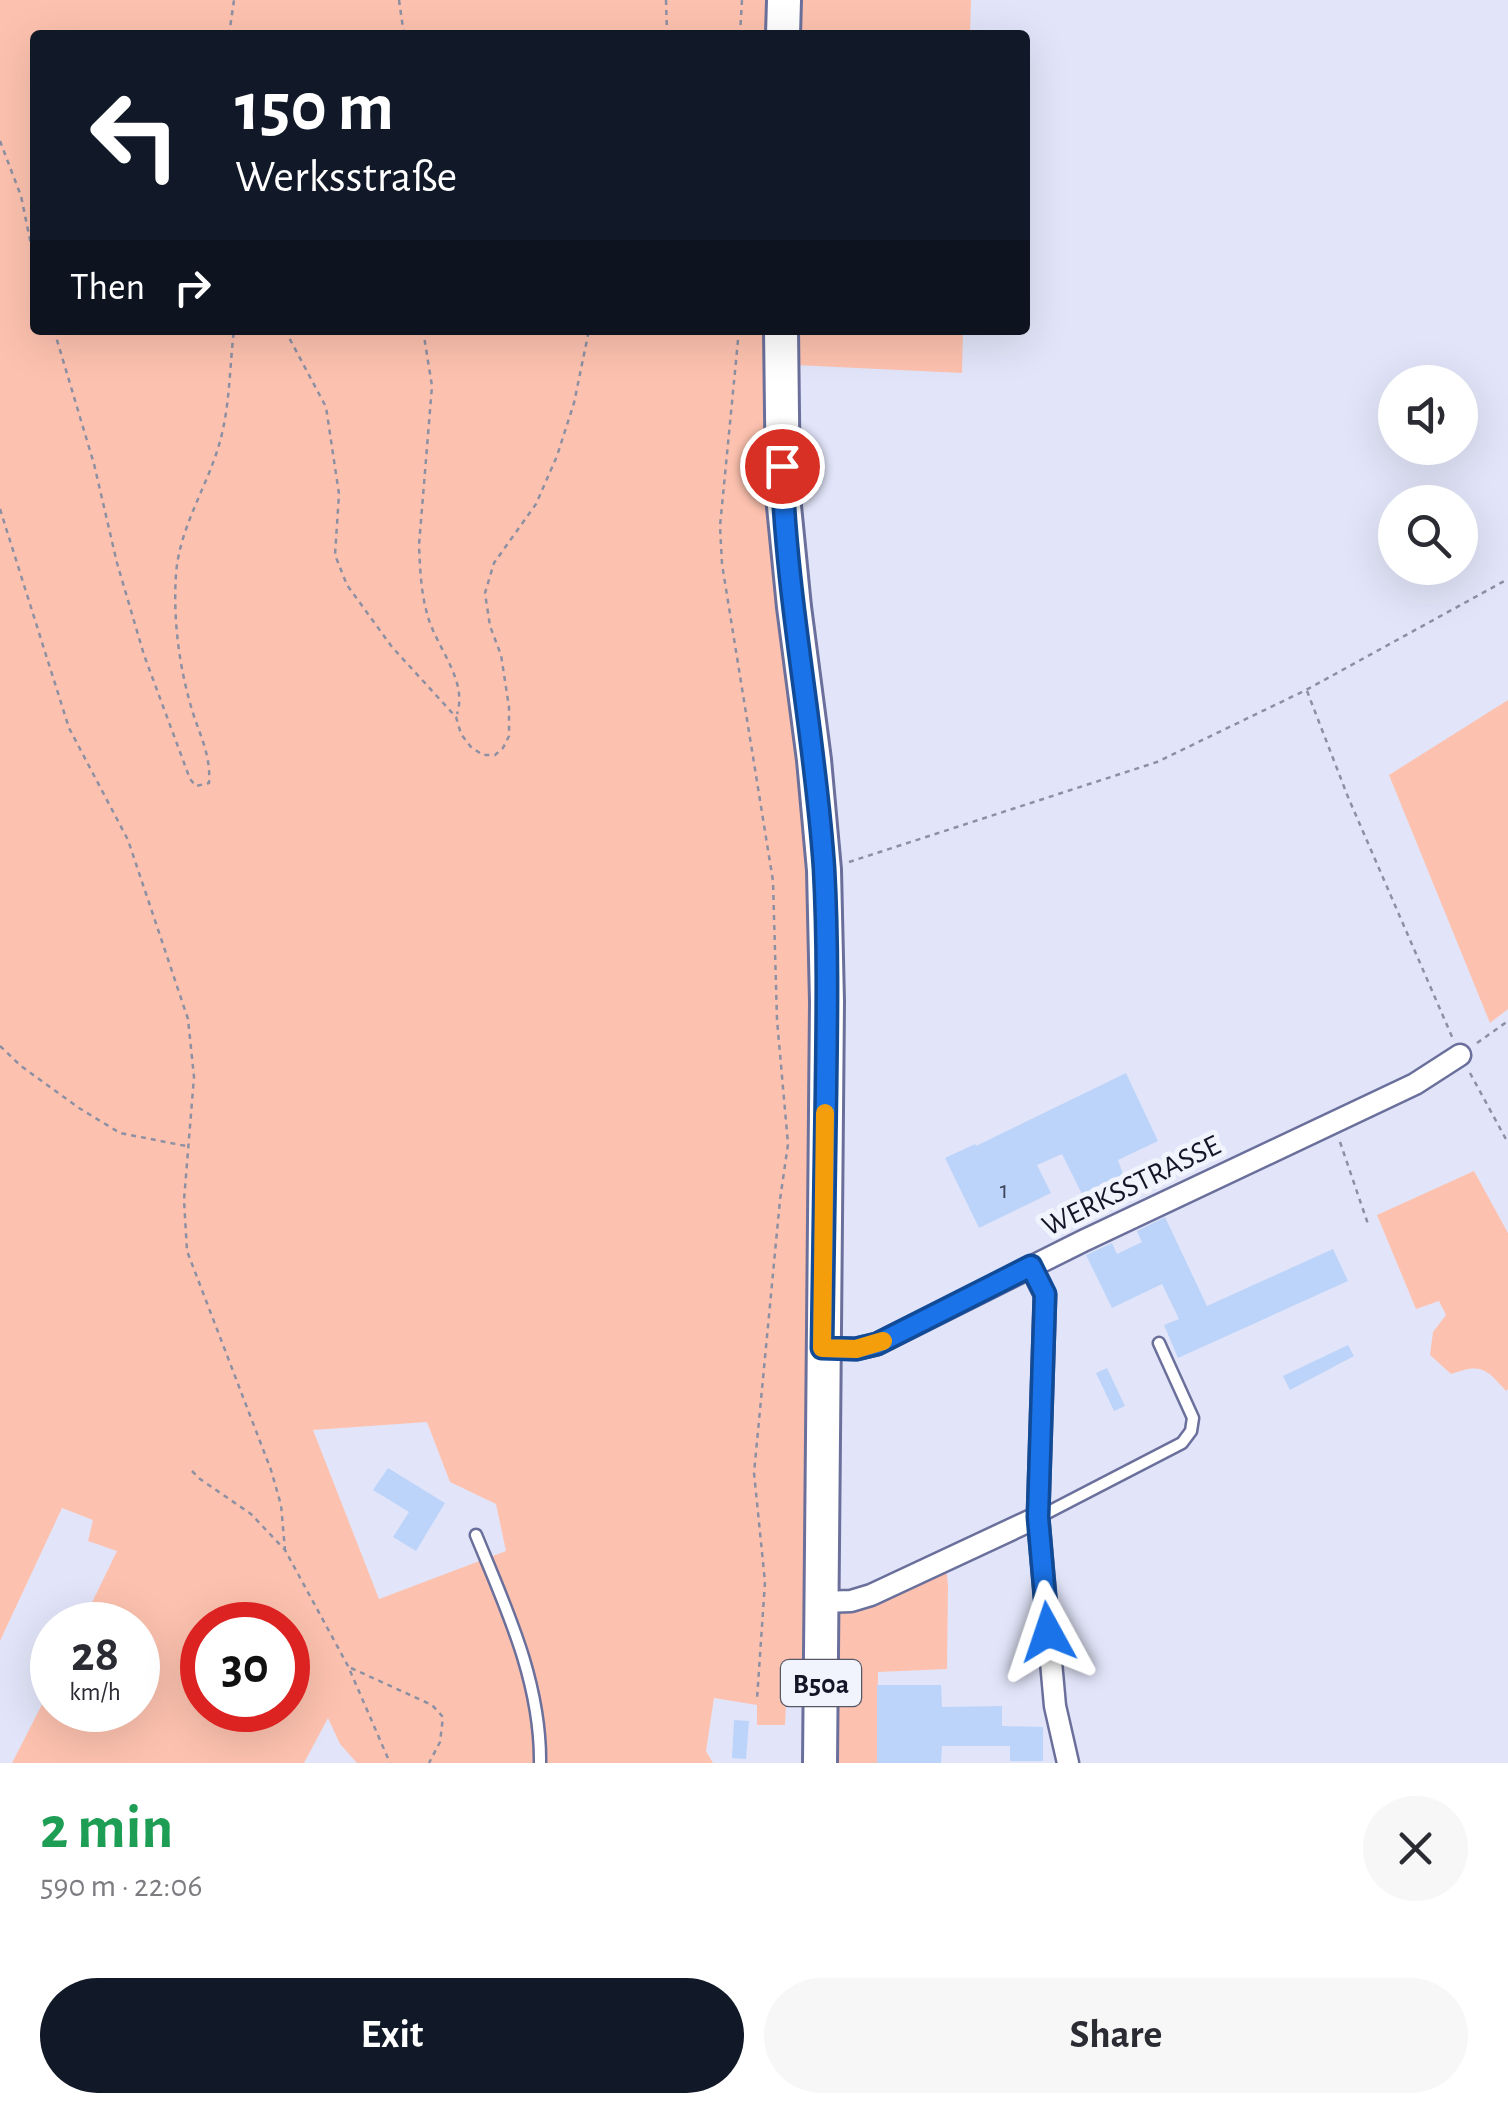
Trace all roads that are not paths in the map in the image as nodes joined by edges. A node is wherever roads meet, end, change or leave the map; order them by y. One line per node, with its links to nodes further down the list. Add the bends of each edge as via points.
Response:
1 (784, 0): 2 (main road)
2 (783, 30)
3 (782, 335): 7 (main road, B50a, via 783,496 824,870)
4 (1460, 1055): 5 (street, WERKSSTRASSE, via 1414,1084)
5 (1031, 1266): 7 (street, WERKSSTRASSE, via 877,1344); 8 (street, via 1045,1294)
6 (1159, 1343): 8 (lane, via 1193,1418 1191,1431 1182,1443)
7 (822, 1348): 10 (main road, B50a)
8 (1038, 1517): 10 (street, via 871,1596); 13 (street, via 1055,1706)
9 (476, 1535): 11 (lane, via 519,1641)
10 (822, 1602): 12 (main road, B50a)
11 (540, 1763)
12 (820, 1763)
13 (1068, 1763)

